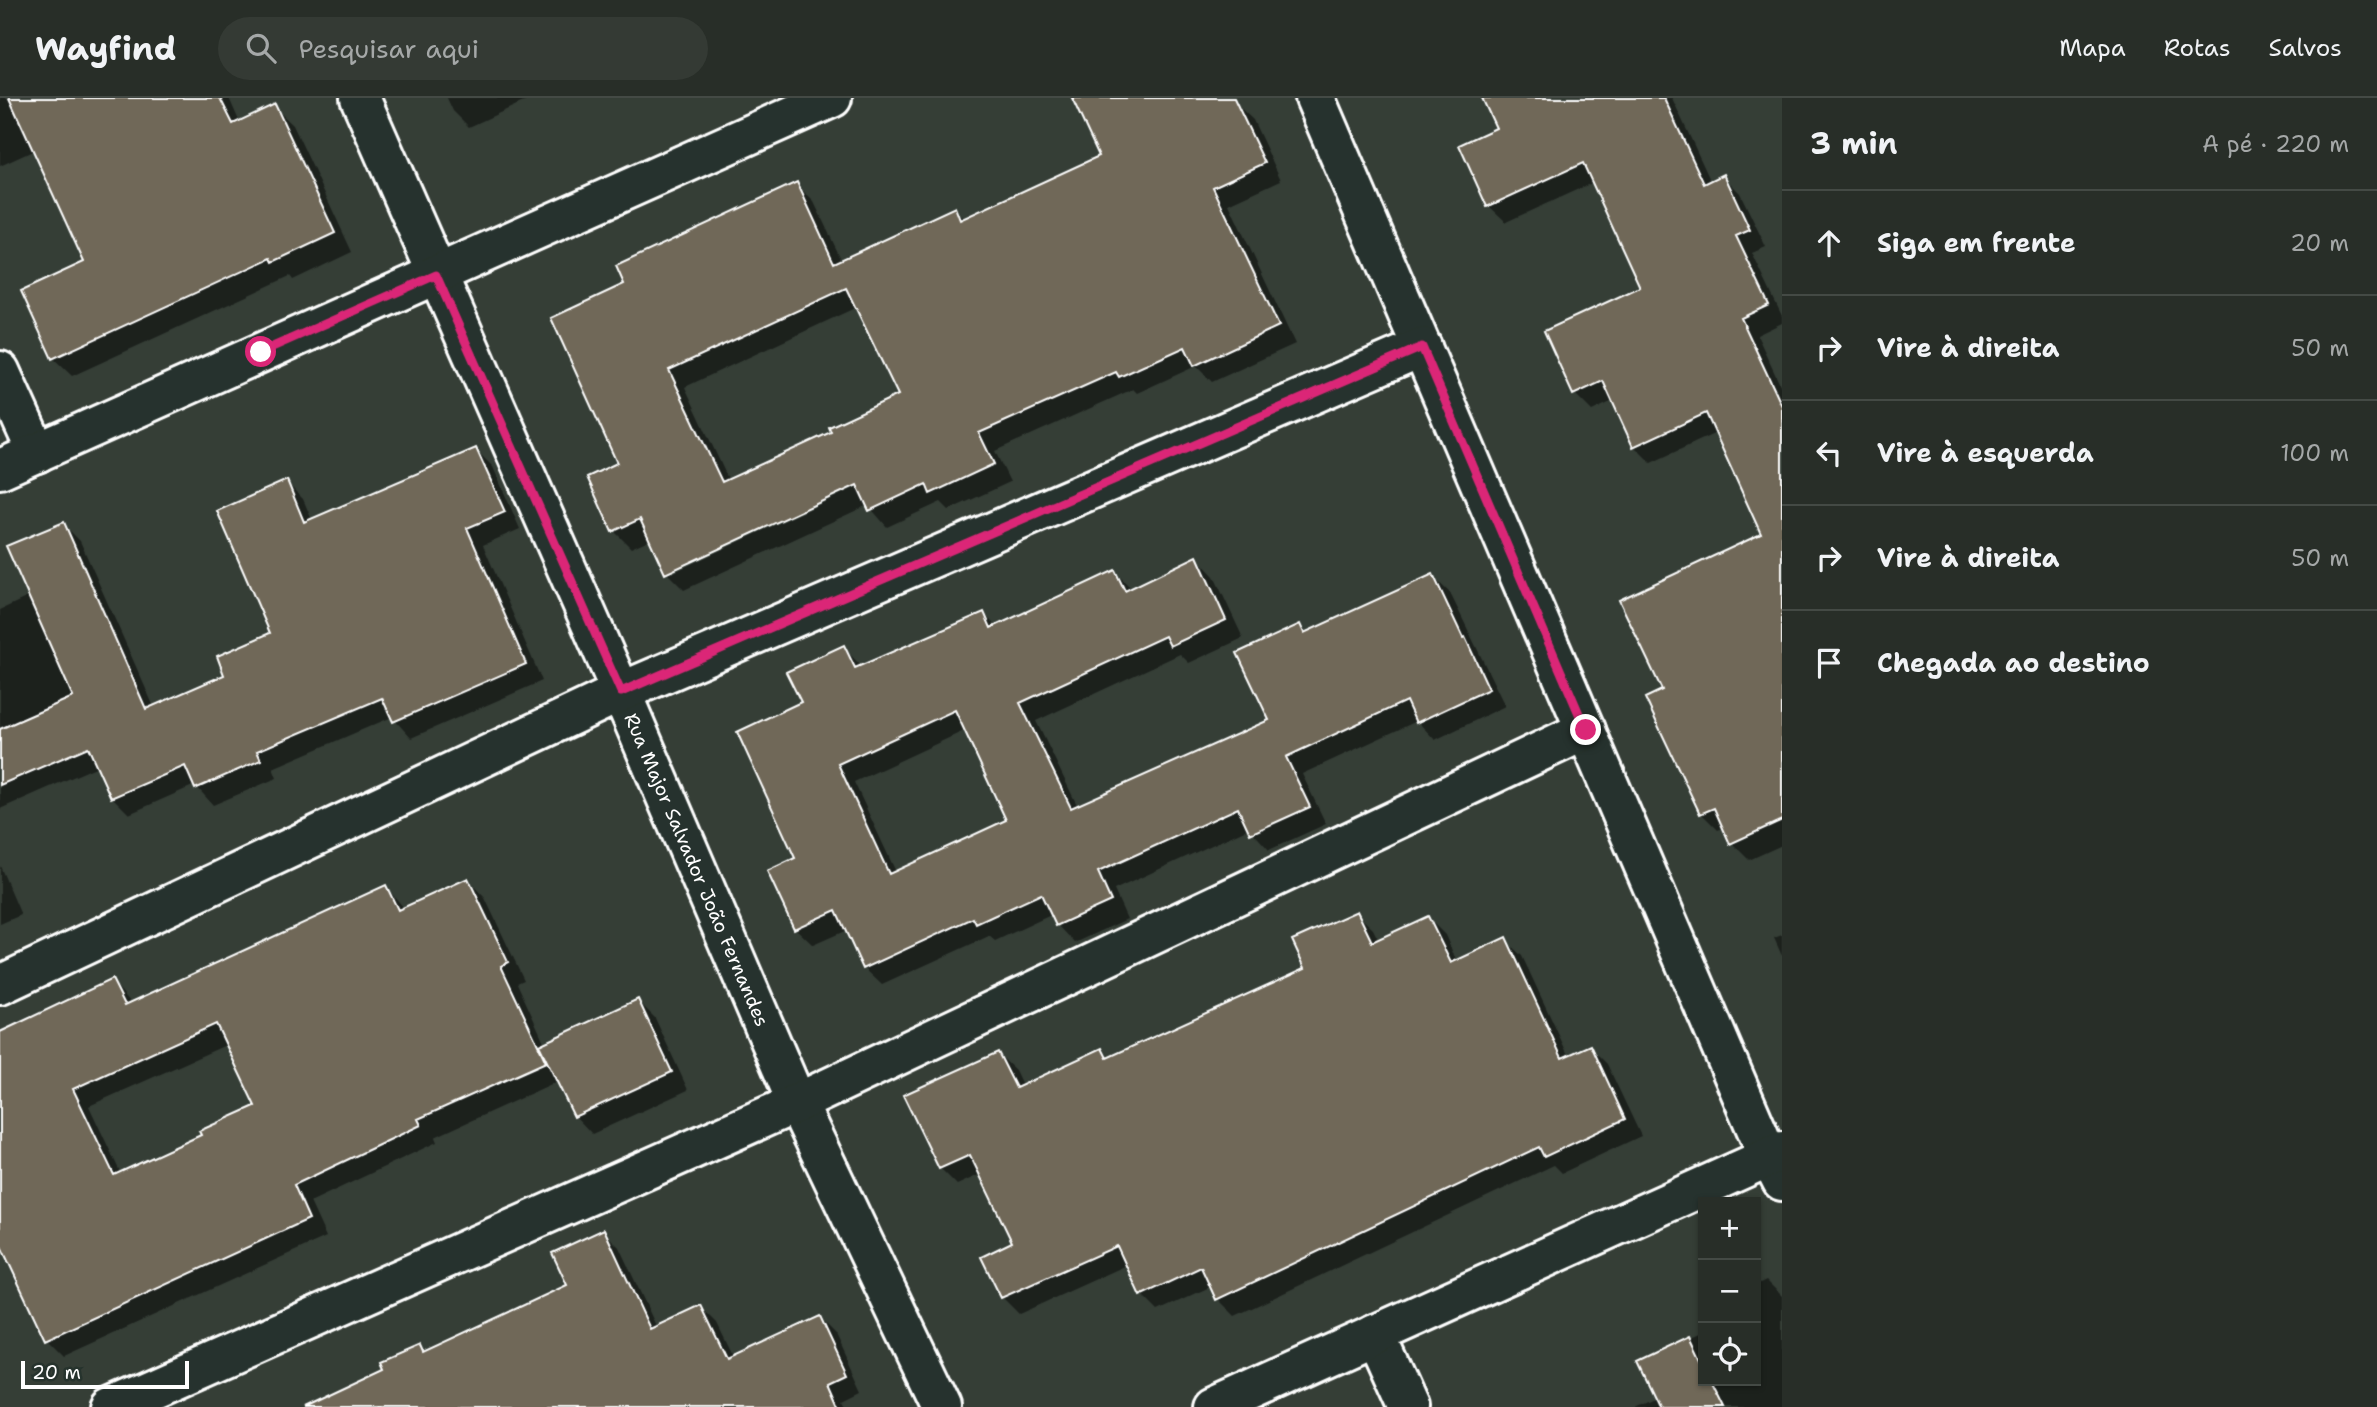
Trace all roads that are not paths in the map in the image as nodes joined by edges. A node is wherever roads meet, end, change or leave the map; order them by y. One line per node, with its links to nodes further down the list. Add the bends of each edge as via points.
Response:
1 (360, 98): 4 (street, Rua Major Salvador João Fernandes)
2 (832, 98): 4 (street)
3 (1315, 98): 5 (street)
4 (436, 275): 7 (street); 9 (street, Rua Major Salvador João Fernandes)
5 (1422, 347): 9 (street); 10 (street)
6 (0, 371): 7 (street)
7 (37, 453): 8 (street)
8 (0, 469)
9 (621, 692): 11 (street); 12 (street, Rua Major Salvador João Fernandes)
10 (1586, 730): 12 (street); 13 (street)
11 (0, 985)
12 (797, 1104): 15 (street); 16 (street, Rua Major Salvador João Fernandes)
13 (1778, 1163): 14 (street)
14 (1374, 1334): 17 (street); 18 (street)
15 (111, 1407)
16 (942, 1407)
17 (1214, 1407)
18 (1408, 1407)

